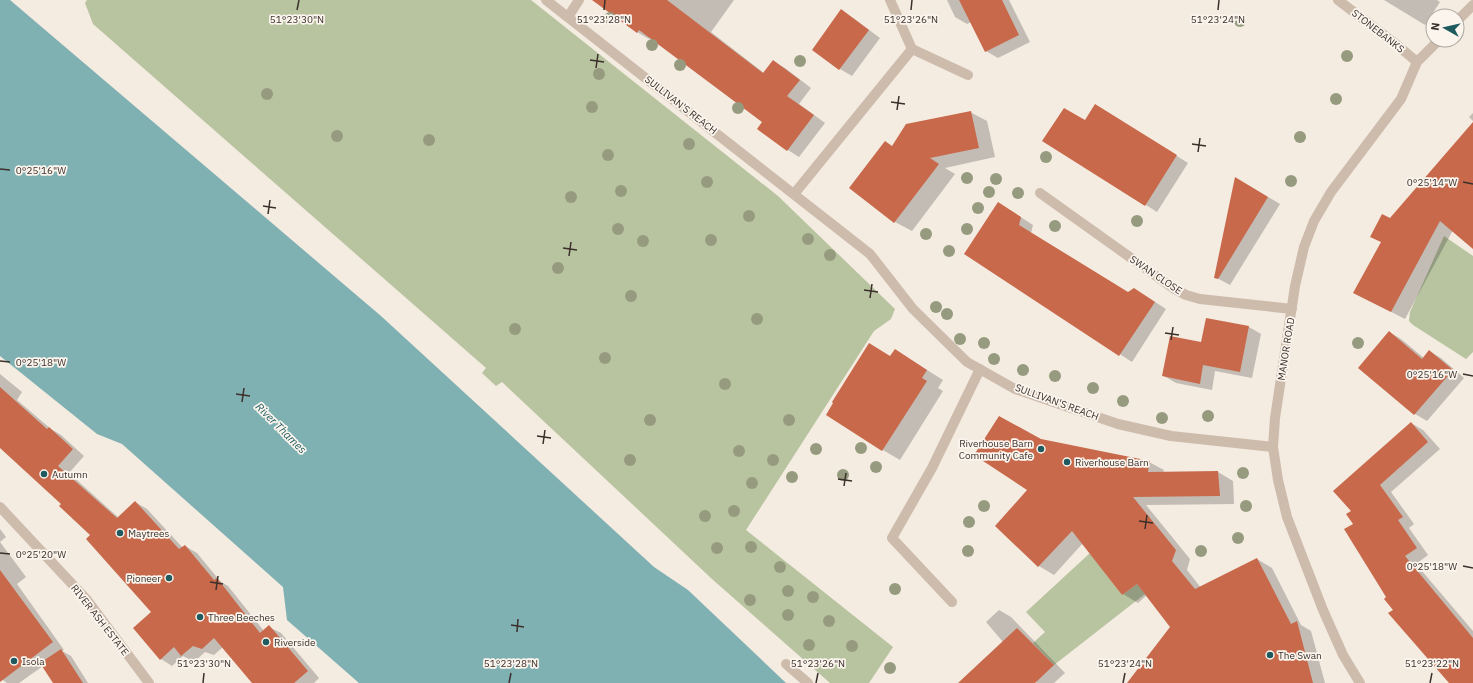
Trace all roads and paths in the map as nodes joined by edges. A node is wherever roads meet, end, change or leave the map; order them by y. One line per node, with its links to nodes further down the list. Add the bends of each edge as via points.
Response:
1 (546, 0): 7 (street, SULLIVAN'S REACH)
2 (579, 0): 7 (street)
3 (890, 0): 9 (street)
4 (1338, 0): 10 (street, STONEBANKS)
5 (1473, 5): 6 (street)
6 (1465, 13)
7 (568, 17): 13 (street, SULLIVAN'S REACH)
8 (1431, 48): 10 (street, MANOR ROAD)
9 (912, 49): 11 (street); 13 (street)
10 (1417, 62): 14 (street, MANOR ROAD, via 1401,99 1331,192 1314,221 1304,247)
11 (968, 75)
12 (1040, 192): 14 (street, SWAN CLOSE, via 1181,293 1200,299)
13 (794, 194): 15 (street, SULLIVAN'S REACH, via 870,254 922,319 967,362)
14 (1292, 309): 16 (street, MANOR ROAD)
15 (980, 369): 16 (street, SULLIVAN'S REACH, via 1015,389 1118,424 1171,436); 18 (street, via 932,468 892,538)
16 (1273, 447): 22 (street, MANOR ROAD, via 1287,517 1323,610 1343,655)
17 (0, 507): 20 (street, RIVER ASH ESTATE, via 88,600)
18 (952, 602)
19 (786, 664): 21 (street)
20 (149, 683)
21 (808, 683)
22 (1360, 683)

